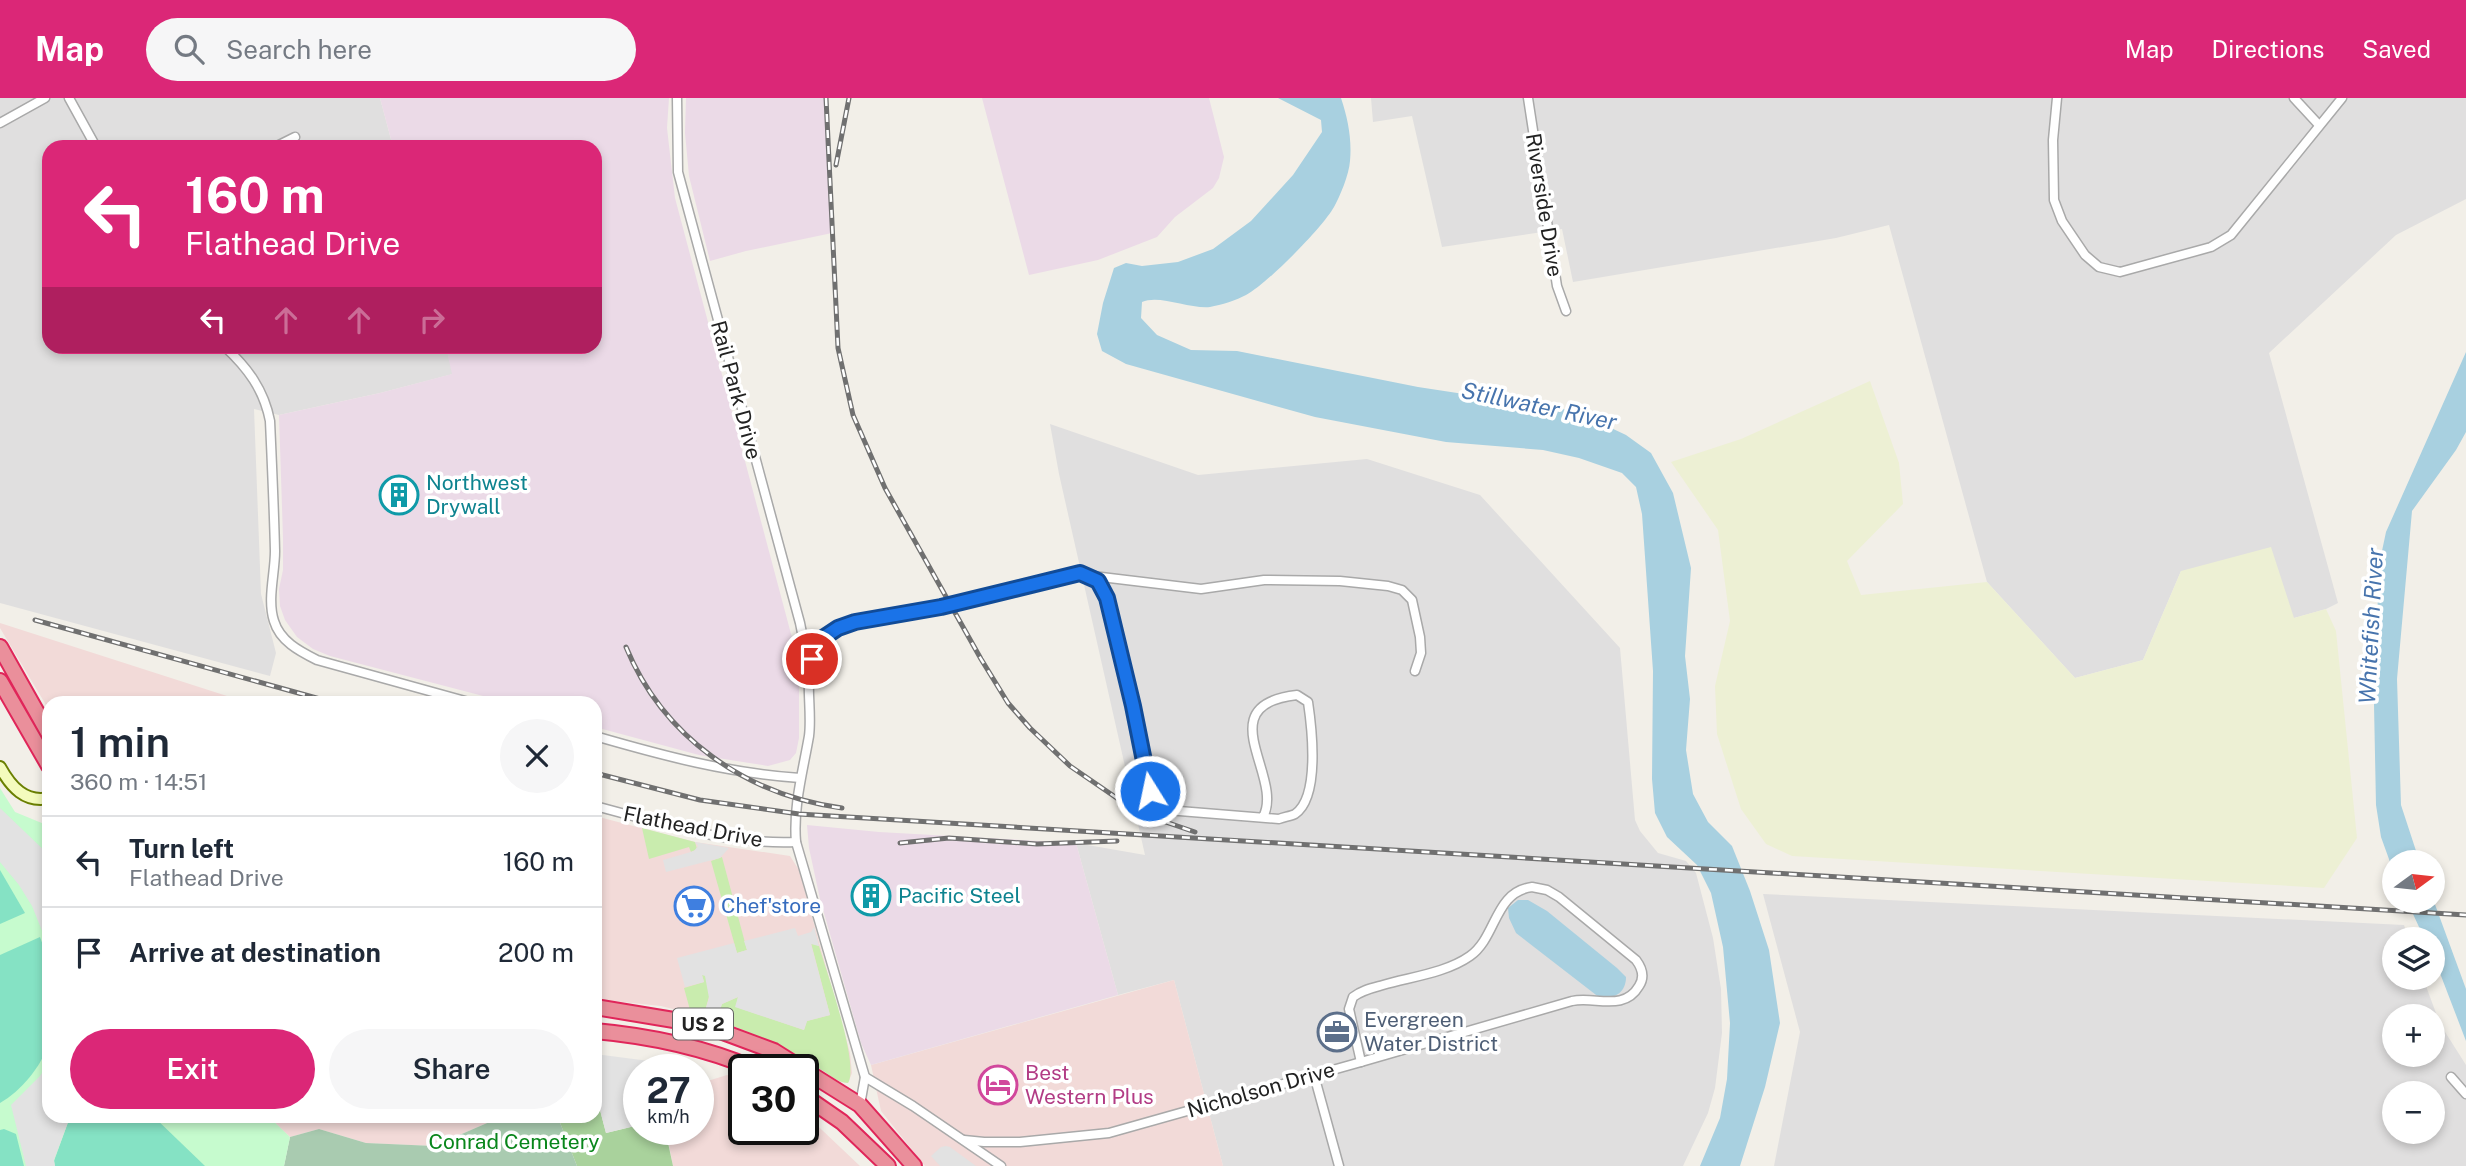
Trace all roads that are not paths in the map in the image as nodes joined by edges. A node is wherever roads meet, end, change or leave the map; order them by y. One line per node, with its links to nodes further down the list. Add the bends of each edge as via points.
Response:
1 (45, 98): 8 (street)
2 (69, 98): 11 (street)
3 (677, 98): 18 (street, Rail Park Drive, via 678,172 807,651)
4 (1528, 98): 13 (street, Riverside Drive, via 1557,286)
5 (2057, 98): 9 (street, via 2054,200 2085,256 2099,267 2120,272 2211,247 2231,235)
6 (2294, 98): 9 (street)
7 (2342, 98): 9 (street)
8 (0, 123)
9 (2319, 125)
10 (295, 137): 12 (street)
11 (92, 140)
12 (289, 140)
13 (1566, 311)
14 (231, 354): 20 (street, via 255,380 270,421 275,553 271,606 280,633 317,660)
15 (1080, 573): 17 (street, via 1201,589 1264,580 1340,581 1402,590 1414,608 1421,653); 18 (street, Flathead Drive, via 838,628 820,640); 28 (street, via 1098,581 1107,598 1150,791 1157,804 1167,810)
16 (0, 647): 21 (highway)
17 (1415, 671)
18 (810, 680): 25 (street, Flathead Drive, via 809,735)
19 (0, 681): 23 (highway)
20 (447, 696)
21 (42, 722)
22 (602, 738): 25 (street, via 683,761)
23 (42, 754)
24 (0, 768): 26 (street, via 15,789)
25 (800, 778): 29 (street, Flathead Drive)
26 (42, 799)
27 (602, 808): 29 (street, Flathead Drive, via 732,839)
28 (1263, 817): 28 (street, via 1295,814 1307,800 1310,717 1308,702 1297,695 1267,702 1252,729 1269,798)
29 (796, 842): 35 (street)
30 (602, 1008): 38 (highway, US 2, via 704,1024 774,1052)
31 (602, 1032): 32 (highway, US 2, via 677,1043)
32 (728, 1058)
33 (1361, 1062): 33 (street, Nicholson Drive, via 1572,1001 1622,1000 1639,987 1641,967 1553,893 1538,887 1520,890 1505,902 1482,943 1467,958 1353,997 1349,1009); 34 (street, Nicholson Drive)
34 (1314, 1075): 40 (street, Nicholson Drive, via 1109,1133 1020,1142 970,1142); 44 (street)
35 (865, 1077): 38 (street); 40 (street)
36 (2451, 1077): 37 (street)
37 (2466, 1094)
38 (860, 1105): 42 (highway, US 2)
39 (819, 1106): 41 (highway)
40 (955, 1136): 43 (street)
41 (888, 1166)
42 (914, 1166)
43 (1001, 1166)
44 (1339, 1166)

